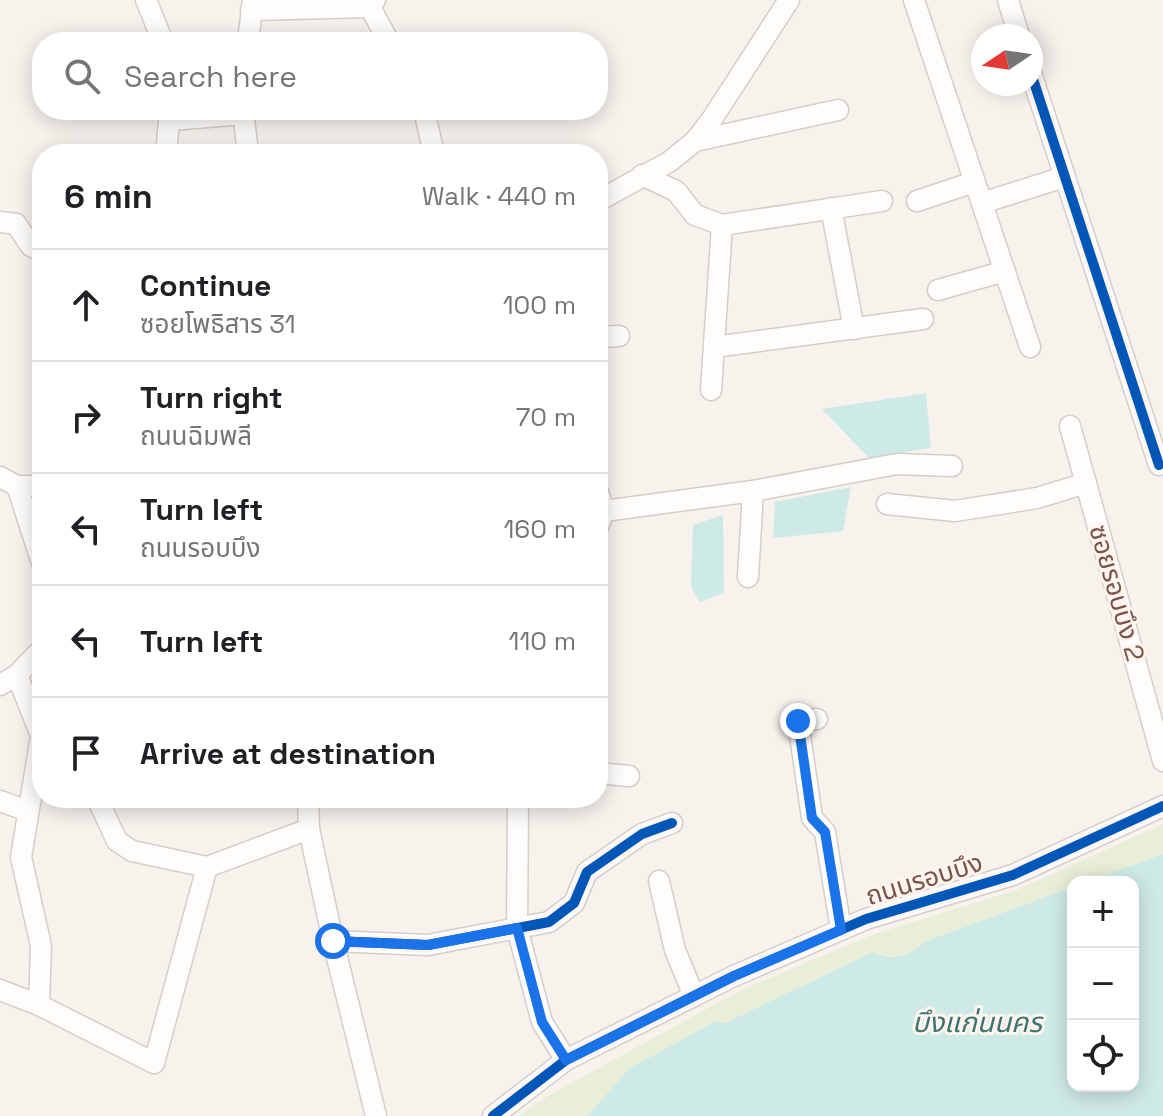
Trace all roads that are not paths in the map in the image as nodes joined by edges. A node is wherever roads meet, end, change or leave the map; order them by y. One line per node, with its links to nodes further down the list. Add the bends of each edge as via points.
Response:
1 (146, 0): 8 (street)
2 (789, 0): 16 (street)
3 (914, 0): 22 (street)
4 (1008, 0): 7 (street)
5 (372, 3): 6 (street); 10 (street)
6 (252, 5): 9 (street)
7 (1015, 24)
8 (159, 32)
9 (249, 32)
10 (385, 32)
11 (1038, 96): 21 (street)
12 (838, 110): 16 (street)
13 (169, 120): 17 (street)
14 (244, 120): 18 (street)
15 (426, 120): 19 (street)
16 (695, 141): 20 (street)
17 (167, 144)
18 (247, 144)
19 (432, 144)
20 (642, 175): 23 (street); 29 (street, via 676,191 695,215)
21 (1064, 177): 26 (street); 41 (street)
22 (974, 182): 25 (street); 26 (street)
23 (608, 195)
24 (882, 201): 27 (street)
25 (917, 201)
26 (982, 203): 31 (street)
27 (831, 208): 29 (street); 34 (street)
28 (0, 222): 30 (street, via 16,224)
29 (722, 225): 37 (street)
30 (32, 246)
31 (1005, 271): 32 (street); 38 (street)
32 (938, 290)
33 (923, 319): 34 (street)
34 (854, 329): 37 (street)
35 (619, 336): 36 (street)
36 (608, 337)
37 (714, 347): 39 (street)
38 (1030, 347)
39 (711, 390)
40 (1070, 426): 44 (street, ซอยรอบบึง 2)
41 (1159, 465)
42 (952, 466): 46 (street, via 897,464)
43 (9, 481): 45 (street); 49 (street)
44 (1086, 483): 47 (street, via 1037,498 955,511); 55 (street, ซอยรอบบึง 2)
45 (32, 484)
46 (753, 491): 48 (street); 50 (street)
47 (887, 504)
48 (608, 509)
49 (32, 538)
50 (748, 577)
51 (32, 658): 52 (street)
52 (8, 680): 54 (street)
53 (817, 719): 70 (street, via 798,721 812,818 825,832)
54 (32, 722)
55 (1163, 761)
56 (608, 774): 57 (street)
57 (629, 776)
58 (32, 789): 64 (street)
59 (0, 801): 64 (street)
60 (1163, 806): 70 (street, ถนนรอบบึง, via 1013,875)
61 (102, 808): 67 (street, via 117,841 132,851)
62 (308, 808): 66 (street)
63 (518, 808): 69 (street)
64 (28, 811): 74 (street, via 21,857 41,946)
65 (672, 823): 69 (street, via 642,834 587,872 574,903 549,922)
66 (309, 829): 67 (street); 71 (street)
67 (207, 867): 74 (street, via 154,1063)
68 (659, 881): 73 (street, via 675,950)
69 (517, 928): 71 (street, via 428,945); 75 (street, via 542,1022)
70 (841, 930): 73 (street, ถนนรอบบึง)
71 (333, 941): 76 (street)
72 (0, 990): 74 (street)
73 (694, 996): 75 (street, ถนนรอบบึง)
74 (39, 1005)
75 (566, 1060): 77 (street, ถนนรอบบึง)
76 (376, 1116)
77 (493, 1116)

